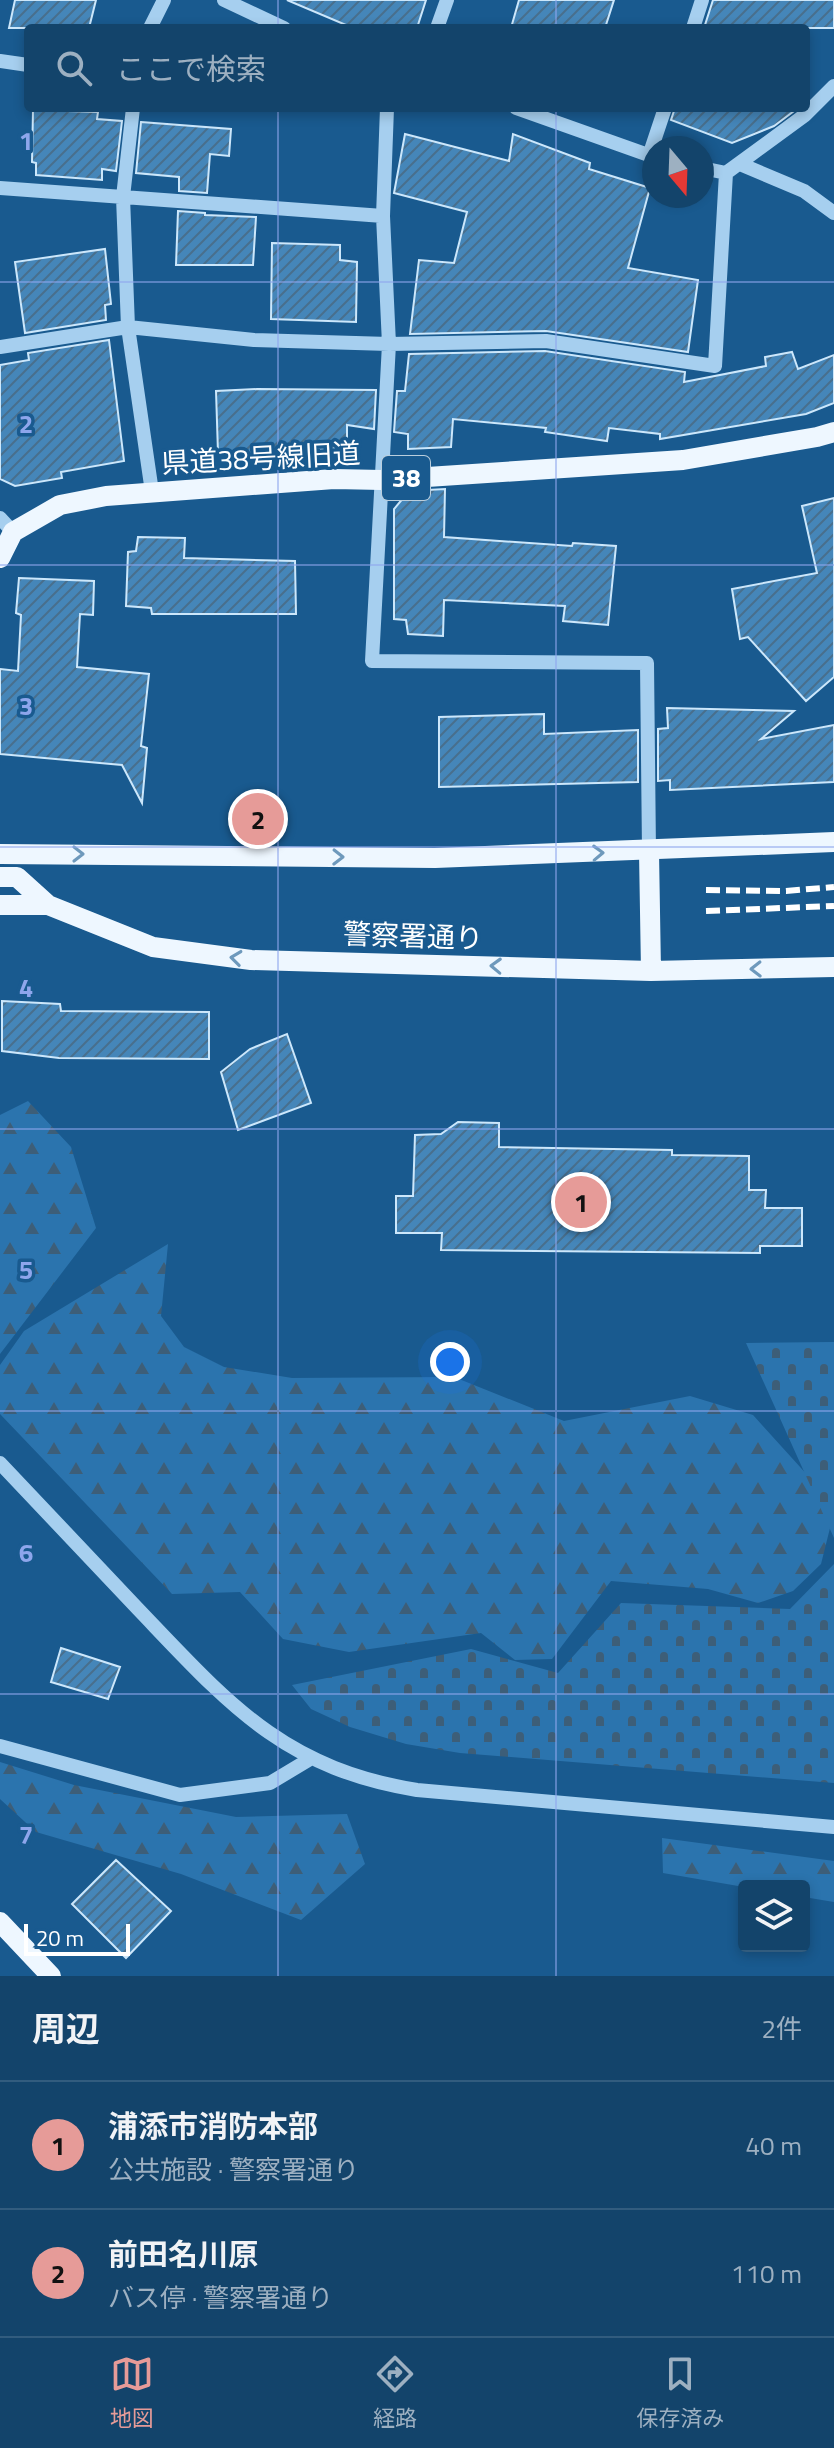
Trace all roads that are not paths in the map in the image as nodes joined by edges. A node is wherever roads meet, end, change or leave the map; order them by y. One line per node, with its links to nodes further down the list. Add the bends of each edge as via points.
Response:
1 (164, 0): 5 (street)
2 (224, 0): 6 (street)
3 (447, 0): 7 (street)
4 (702, 0): 8 (street)
5 (152, 24)
6 (275, 24)
7 (438, 24)
8 (694, 24)
9 (0, 61): 10 (street)
10 (24, 64)
11 (834, 86): 12 (street)
12 (810, 110)
13 (133, 112): 24 (street)
14 (387, 112): 26 (street)
15 (527, 112): 19 (street)
16 (664, 112): 18 (street)
17 (808, 112): 20 (street)
18 (657, 136)
19 (642, 152)
20 (740, 164): 22 (street); 25 (street, via 804,191)
21 (714, 170): 22 (street)
22 (726, 173): 28 (street, via 715,366 546,341)
23 (0, 188): 24 (street)
24 (123, 197): 26 (street); 27 (street)
25 (834, 213)
26 (383, 216): 28 (street)
27 (128, 327): 28 (street, via 254,340); 29 (street); 32 (street)
28 (389, 344): 31 (street)
29 (0, 347)
30 (834, 432): 31 (main road, 県道38号線旧道 / 38, via 683,460)
31 (382, 480): 32 (main road, 県道38号線旧道 / 38); 36 (street, via 372,661 647,663)
32 (152, 492): 33 (main road, 県道38号線旧道 / 38, via 60,505)
33 (6, 525): 34 (main road, 県道38号線旧道 / 38)
34 (0, 558)
35 (834, 842): 36 (main road)
36 (649, 852): 37 (main road, one-way to 36, via 435,858); 42 (main road)
37 (0, 854)
38 (0, 877): 40 (main road, via 17,877)
39 (0, 905): 40 (main road, 警察署通り)
40 (48, 905): 42 (main road, 警察署通り, one-way to 40, via 251,960 153,947)
41 (834, 967): 42 (main road, 警察署通り, one-way to 42)
42 (651, 971)
43 (0, 1463): 45 (street, via 225,1698 275,1739)
44 (0, 1746): 45 (street, via 180,1795 270,1783)
45 (310, 1759): 46 (street, via 375,1784 417,1790)
46 (834, 1827)
47 (0, 1922): 48 (main road)
48 (51, 1976)

